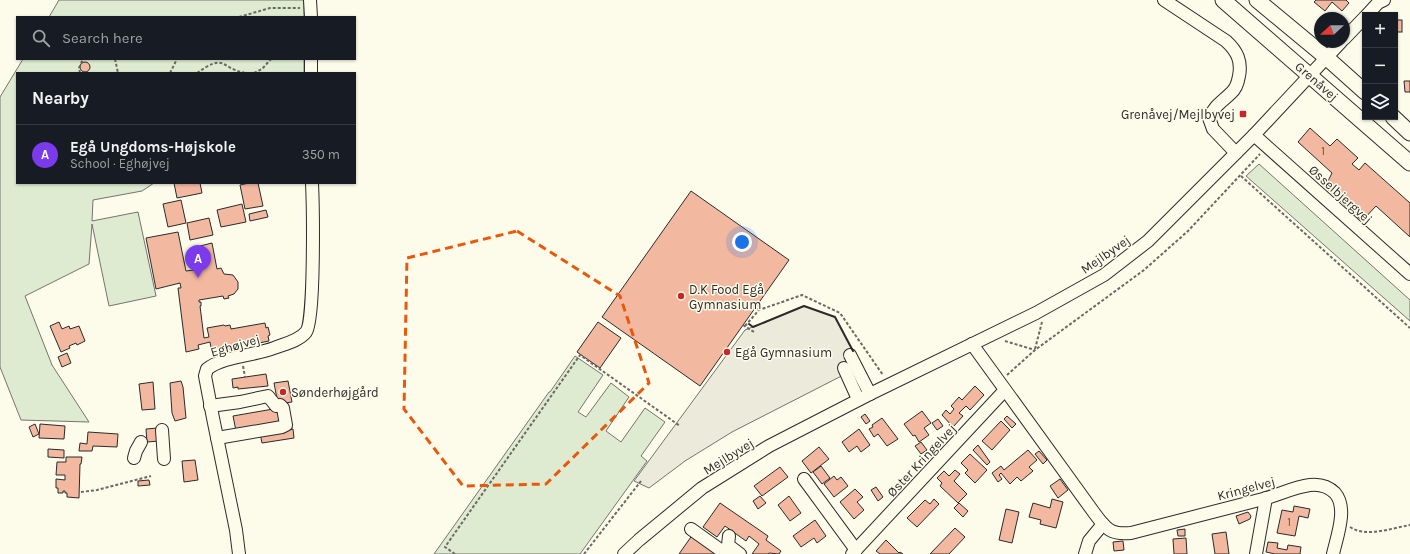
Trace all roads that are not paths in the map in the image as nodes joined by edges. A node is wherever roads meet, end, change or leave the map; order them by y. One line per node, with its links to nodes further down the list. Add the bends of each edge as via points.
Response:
1 (1164, 0): 17 (street, via 1226,41 1238,55 1240,71 1236,87 1213,108 1209,118 1213,129)
2 (1224, 0): 12 (main road, Grenåvej)
3 (1257, 0): 9 (main road, Grenåvej)
4 (1379, 1): 5 (street)
5 (1370, 12)
6 (1362, 20): 7 (street)
7 (1350, 33)
8 (1336, 48): 9 (street, Mejlbyvej)
9 (1327, 58): 12 (street, Mejlbyvej); 13 (main road, Grenåvej)
10 (311, 60): 11 (street)
11 (311, 72)
12 (1310, 75): 16 (street, Mejlbyvej); 18 (main road, Grenåvej)
13 (1362, 89)
14 (1396, 120): 15 (main road)
15 (1410, 132)
16 (1254, 135): 17 (street, Mejlbyvej); 20 (street, Øsselbjergvej)
17 (1236, 153): 21 (street, Mejlbyvej, via 1148,241 1104,275)
18 (1410, 163)
19 (312, 184): 27 (street, Eghøjvej, via 312,296 307,332 298,339 276,348 218,363 207,369 205,382)
20 (1410, 274)
21 (972, 344): 24 (street, Kringelvej); 25 (street, Mejlbyvej)
22 (850, 355): 25 (street)
23 (844, 368): 26 (street)
24 (1003, 386): 35 (street, Kringelvej); 38 (street, Øster Kringelvej)
25 (870, 394): 26 (street, Mejlbyvej)
26 (858, 399): 40 (street, Mejlbyvej, via 769,446 702,488)
27 (210, 406): 29 (street, Eghøjvej); 29 (street, via 268,396 276,406 280,405 283,408 284,412 286,425 282,427)
28 (162, 430): 32 (street)
29 (217, 438): 39 (street, Eghøjvej)
30 (141, 442): 31 (street)
31 (134, 458)
32 (164, 459)
33 (804, 479): 38 (street, Øster Kringelvej)
34 (1271, 496): 35 (street, Kringelvej, via 1131,533 1115,533); 44 (street); 45 (street, Kringelvej, via 1309,485 1331,489 1338,496 1342,514)
35 (1103, 524): 43 (street, via 1089,542)
36 (690, 529): 41 (street)
37 (729, 536): 42 (street, via 728,545)
38 (854, 552)
39 (239, 554)
40 (624, 554)
41 (726, 554)
42 (740, 554)
43 (1085, 554)
44 (1256, 554)
45 (1333, 554)

